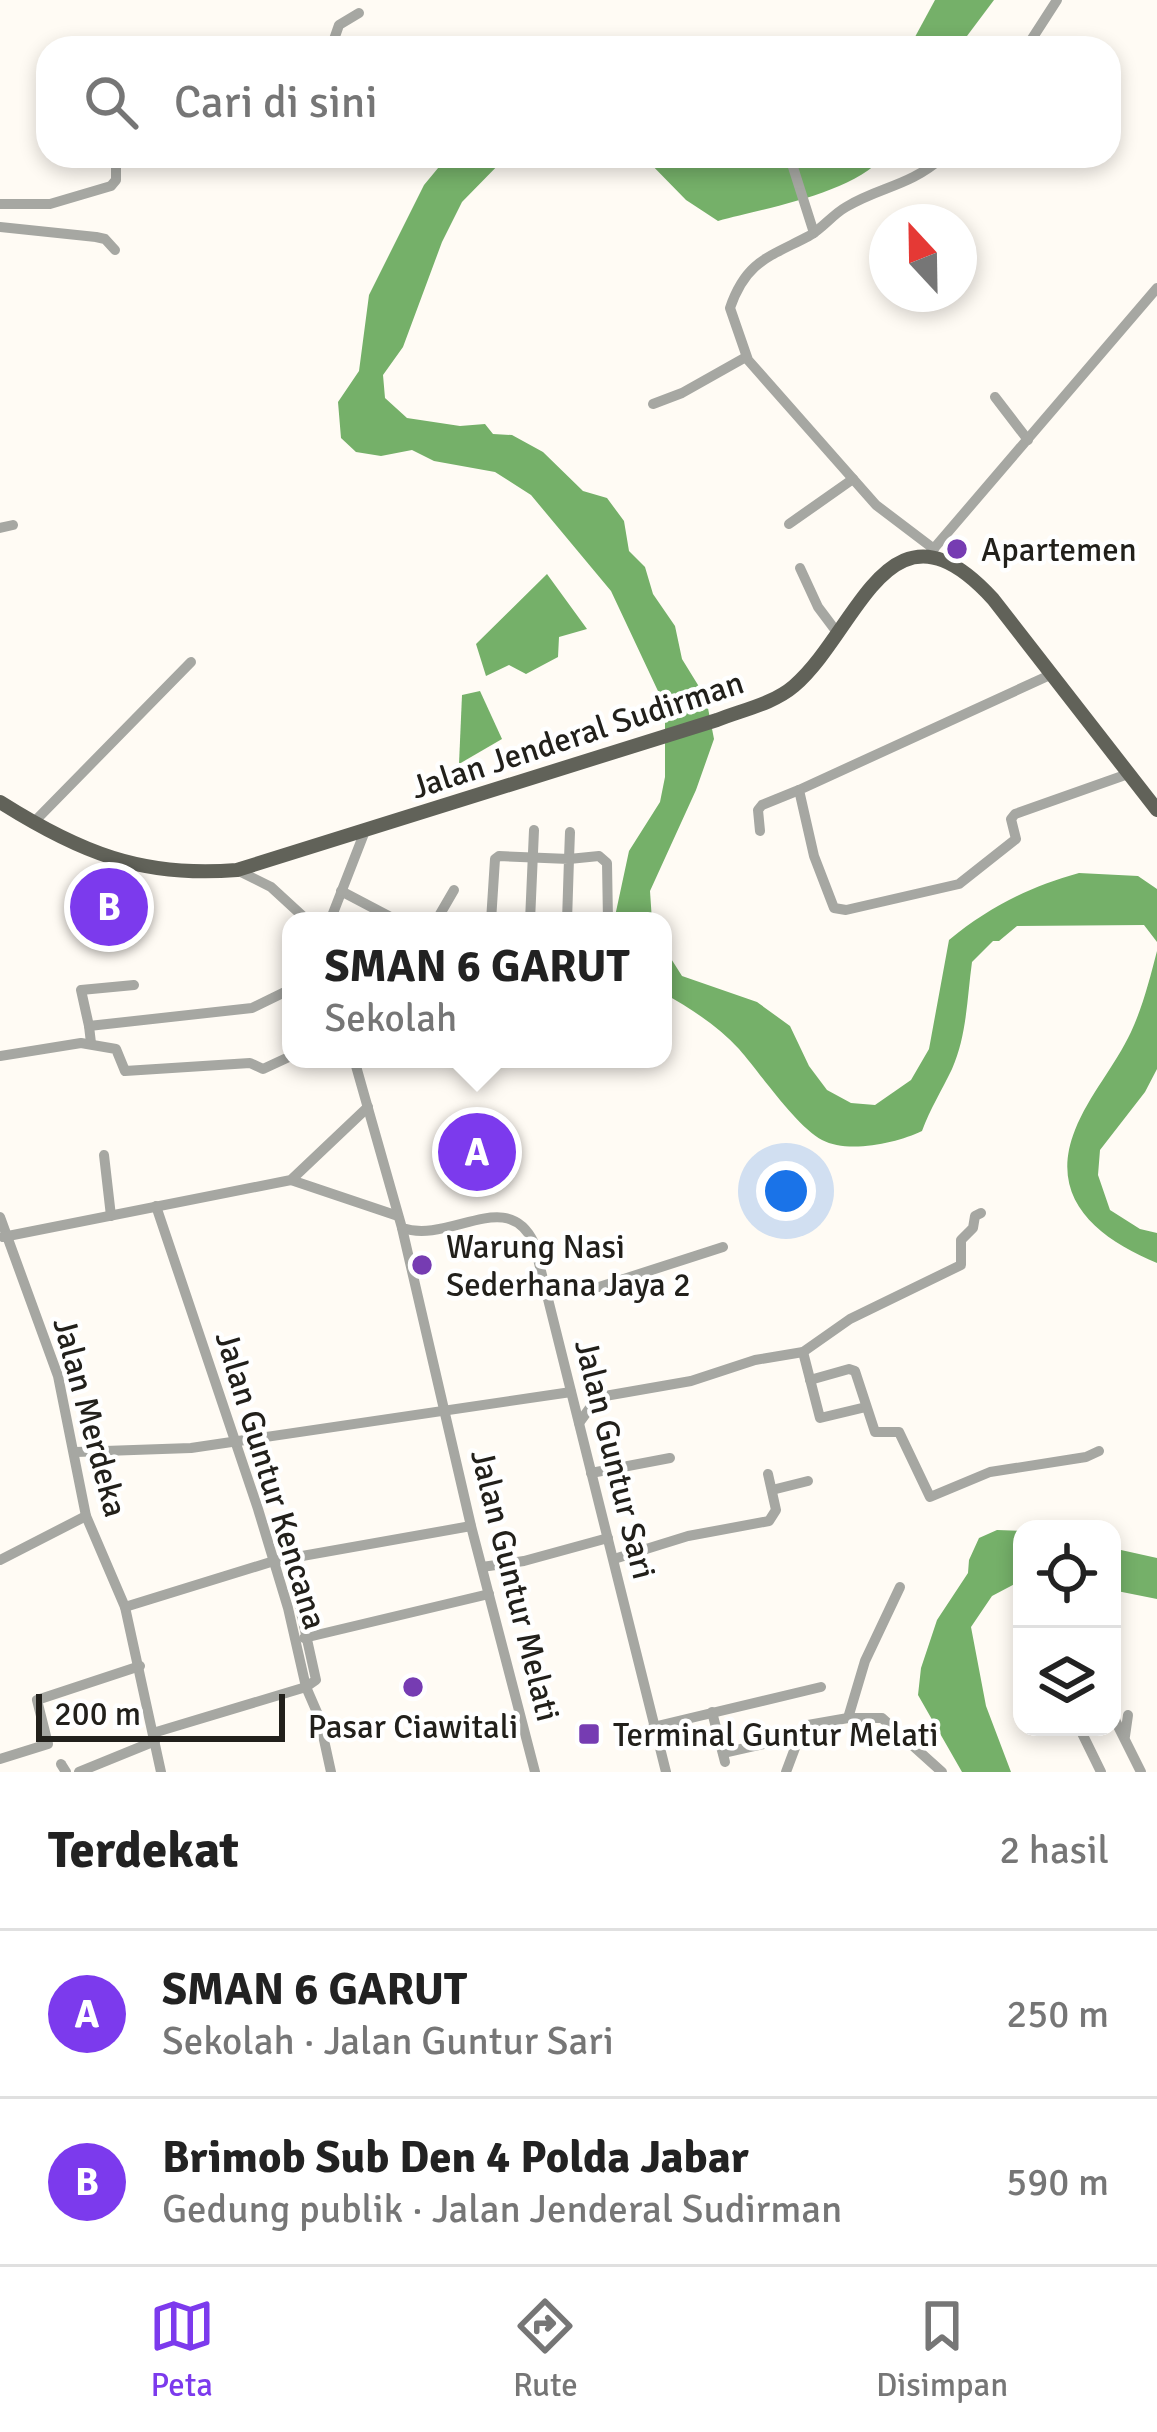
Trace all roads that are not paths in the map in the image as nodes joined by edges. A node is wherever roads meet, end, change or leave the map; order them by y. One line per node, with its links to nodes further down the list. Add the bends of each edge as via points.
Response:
1 (1057, 0): 4 (street)
2 (359, 14): 3 (street)
3 (335, 36)
4 (1034, 36)
5 (116, 168): 8 (street, via 111,186 50,204)
6 (793, 168): 10 (street)
7 (929, 168): 10 (street, via 844,208)
8 (0, 204)
9 (0, 227): 11 (street, via 105,239)
10 (814, 233): 13 (street, via 761,260 738,288 730,308)
11 (115, 250)
12 (1157, 288): 16 (street)
13 (746, 357): 15 (street); 17 (street)
14 (995, 397): 16 (street)
15 (653, 404)
16 (1028, 440): 19 (street)
17 (853, 479): 18 (street); 19 (street)
18 (789, 524)
19 (931, 552): 21 (main road, Jalan Jenderal Sudirman, via 877,577); 23 (main road, via 974,579)
20 (800, 568): 21 (street)
21 (836, 631): 30 (main road, Jalan Jenderal Sudirman, via 791,689 717,720)
22 (191, 662): 28 (street)
23 (1050, 675): 24 (main road); 25 (street)
24 (1128, 774): 25 (street, via 1015,814 1018,836 959,884 838,911); 27 (main road)
25 (799, 790): 31 (street, via 762,805)
26 (0, 802): 28 (main road, Jalan Jenderal Sudirman)
27 (1157, 810)
28 (34, 822): 35 (main road, Jalan Jenderal Sudirman, via 82,850 148,869)
29 (534, 830): 33 (street)
30 (365, 831): 35 (main road, Jalan Jenderal Sudirman); 37 (street)
31 (760, 831)
32 (570, 832): 34 (street)
33 (534, 856): 34 (street); 42 (street, via 496,858); 43 (street)
34 (569, 859): 44 (street); 45 (street, via 606,861)
35 (237, 870): 38 (street)
36 (454, 890): 41 (street)
37 (341, 891): 39 (street); 40 (street)
38 (298, 912)
39 (333, 912)
40 (379, 912)
41 (441, 912)
42 (491, 912)
43 (531, 912)
44 (568, 912)
45 (608, 912)
46 (134, 985): 48 (street, via 81,990)
47 (282, 993): 48 (street, via 252,1008)
48 (88, 1026): 49 (street)
49 (91, 1043): 50 (street); 51 (street, via 117,1050 124,1071 250,1063 263,1069)
50 (0, 1056)
51 (282, 1060)
52 (354, 1068): 53 (street, Jalan Guntur Melati)
53 (368, 1107): 55 (street); 60 (street, Jalan Guntur Melati)
54 (104, 1155): 59 (street)
55 (291, 1180): 56 (street); 60 (street)
56 (156, 1206): 59 (street); 70 (street, Jalan Guntur Kencana)
57 (981, 1213): 64 (street, via 961,1239 962,1264 850,1319)
58 (0, 1216): 61 (street, Jalan Merdeka)
59 (111, 1216): 61 (street)
60 (400, 1222): 63 (street, Jalan Guntur Sari, via 431,1233 506,1217 529,1233); 68 (street, Jalan Guntur Melati)
61 (3, 1236): 72 (street, Jalan Merdeka, via 46,1336)
62 (723, 1247): 63 (street, via 599,1287)
63 (547, 1290): 66 (street, Jalan Guntur Sari)
64 (803, 1352): 65 (street); 69 (street, via 605,1396)
65 (810, 1380): 67 (street, via 853,1370); 67 (street, via 820,1418)
66 (571, 1392): 68 (street); 69 (street, Jalan Guntur Sari)
67 (866, 1407): 71 (street, via 874,1432 899,1432 930,1498 990,1472)
68 (444, 1410): 70 (street); 79 (street, Jalan Guntur Melati)
69 (579, 1423): 74 (street, Jalan Guntur Sari)
70 (235, 1442): 72 (street); 84 (street, Jalan Guntur Kencana)
71 (1100, 1451)
72 (76, 1452): 78 (street, Jalan Merdeka)
73 (670, 1459): 74 (street)
74 (591, 1473): 80 (street, Jalan Guntur Sari)
75 (768, 1474): 77 (street)
76 (808, 1481): 77 (street)
77 (772, 1490): 82 (street, via 769,1521)
78 (86, 1516): 83 (street); 88 (street, Jalan Merdeka)
79 (471, 1526): 81 (street); 85 (street, Jalan Guntur Melati)
80 (608, 1538): 82 (street, Jalan Guntur Sari); 85 (street)
81 (289, 1558): 84 (street); 89 (street)
82 (614, 1559): 97 (street, Jalan Guntur Sari)
83 (0, 1560)
84 (274, 1561): 88 (street); 90 (street, Jalan Guntur Kencana)
85 (482, 1567): 87 (street, Jalan Guntur Melati)
86 (900, 1587): 96 (street)
87 (489, 1594): 89 (street); 109 (street, Jalan Guntur Melati)
88 (125, 1606): 91 (street, Jalan Merdeka)
89 (308, 1636): 90 (street); 92 (street, via 317,1677)
90 (295, 1640): 92 (street, Jalan Guntur Kencana)
91 (140, 1666): 100 (street, Jalan Merdeka); 103 (street, via 38,1700 48,1744)
92 (306, 1687): 100 (street); 108 (street, Jalan Guntur Kencana)
93 (821, 1687): 94 (street)
94 (712, 1712): 97 (street); 102 (street, via 724,1757 772,1742)
95 (1128, 1715): 101 (street)
96 (848, 1718): 102 (street, via 808,1725); 112 (street, via 888,1720)
97 (653, 1726): 110 (street, Jalan Guntur Sari)
98 (1121, 1731): 101 (street)
99 (1083, 1736): 113 (street)
100 (154, 1737): 104 (street, Jalan Merdeka); 106 (street)
101 (1125, 1739): 114 (street)
102 (796, 1745): 111 (street)
103 (2, 1758): 105 (street)
104 (160, 1768): 107 (street)
105 (9, 1772)
106 (80, 1772)
107 (146, 1772)
108 (332, 1772)
109 (535, 1772)
110 (666, 1772)
111 (786, 1772)
112 (942, 1772)
113 (1101, 1772)
114 (1141, 1772)

